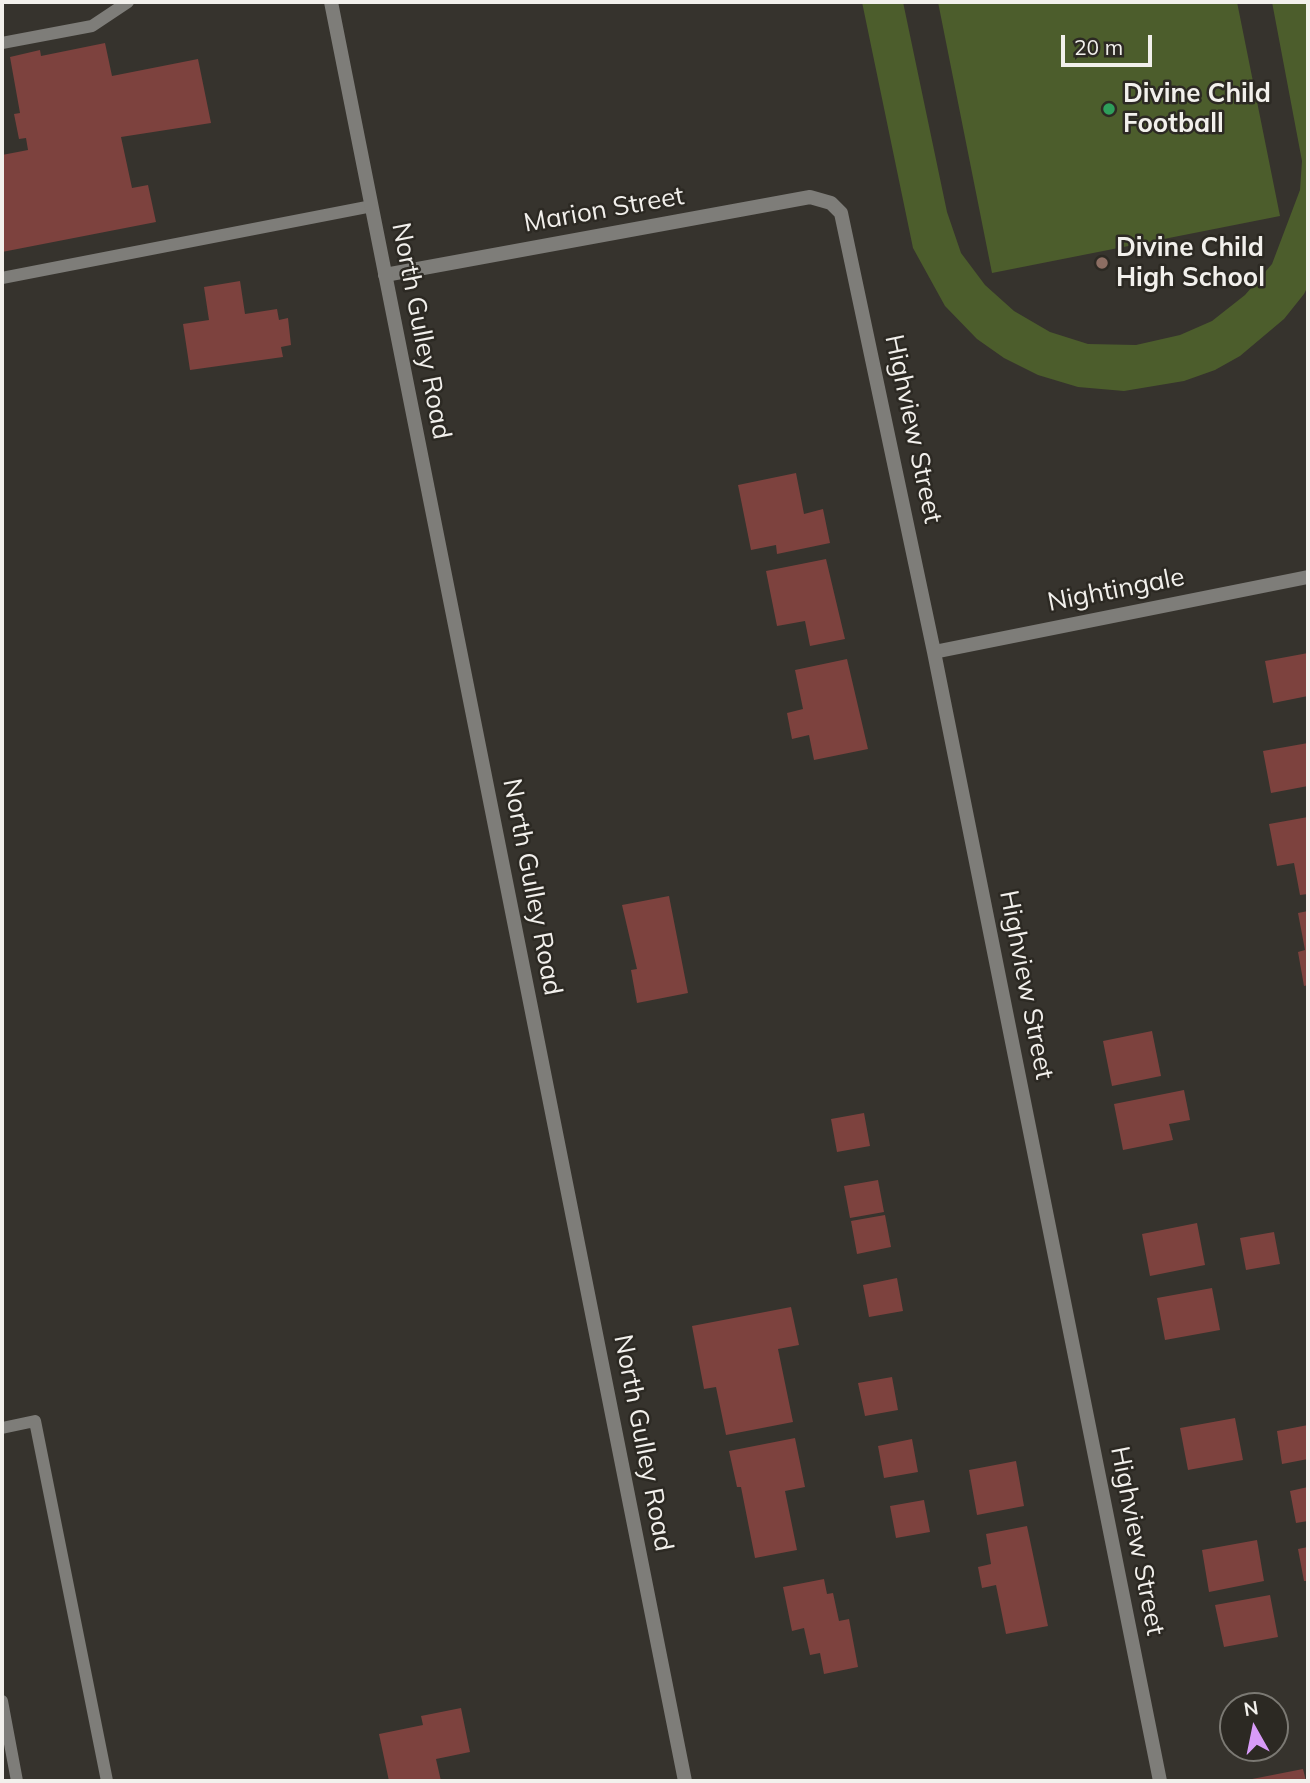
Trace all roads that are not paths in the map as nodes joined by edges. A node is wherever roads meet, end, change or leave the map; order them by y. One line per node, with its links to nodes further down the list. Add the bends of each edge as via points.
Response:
1 (128, 2): 3 (lane, via 92,26)
2 (331, 2): 5 (street, North Gulley Road)
3 (2, 43)
4 (831, 203): 6 (street, Marion Street, via 810,197); 9 (street, Highview Street, via 846,224)
5 (372, 206): 6 (street, North Gulley Road); 7 (lane)
6 (385, 275): 14 (street, North Gulley Road)
7 (2, 278)
8 (1308, 577): 9 (street, Nightingale)
9 (934, 652): 15 (street, Highview Street)
10 (2, 1428): 13 (lane, via 35,1421)
11 (2, 1701): 12 (lane)
12 (18, 1781)
13 (107, 1781)
14 (685, 1781)
15 (1160, 1781)

